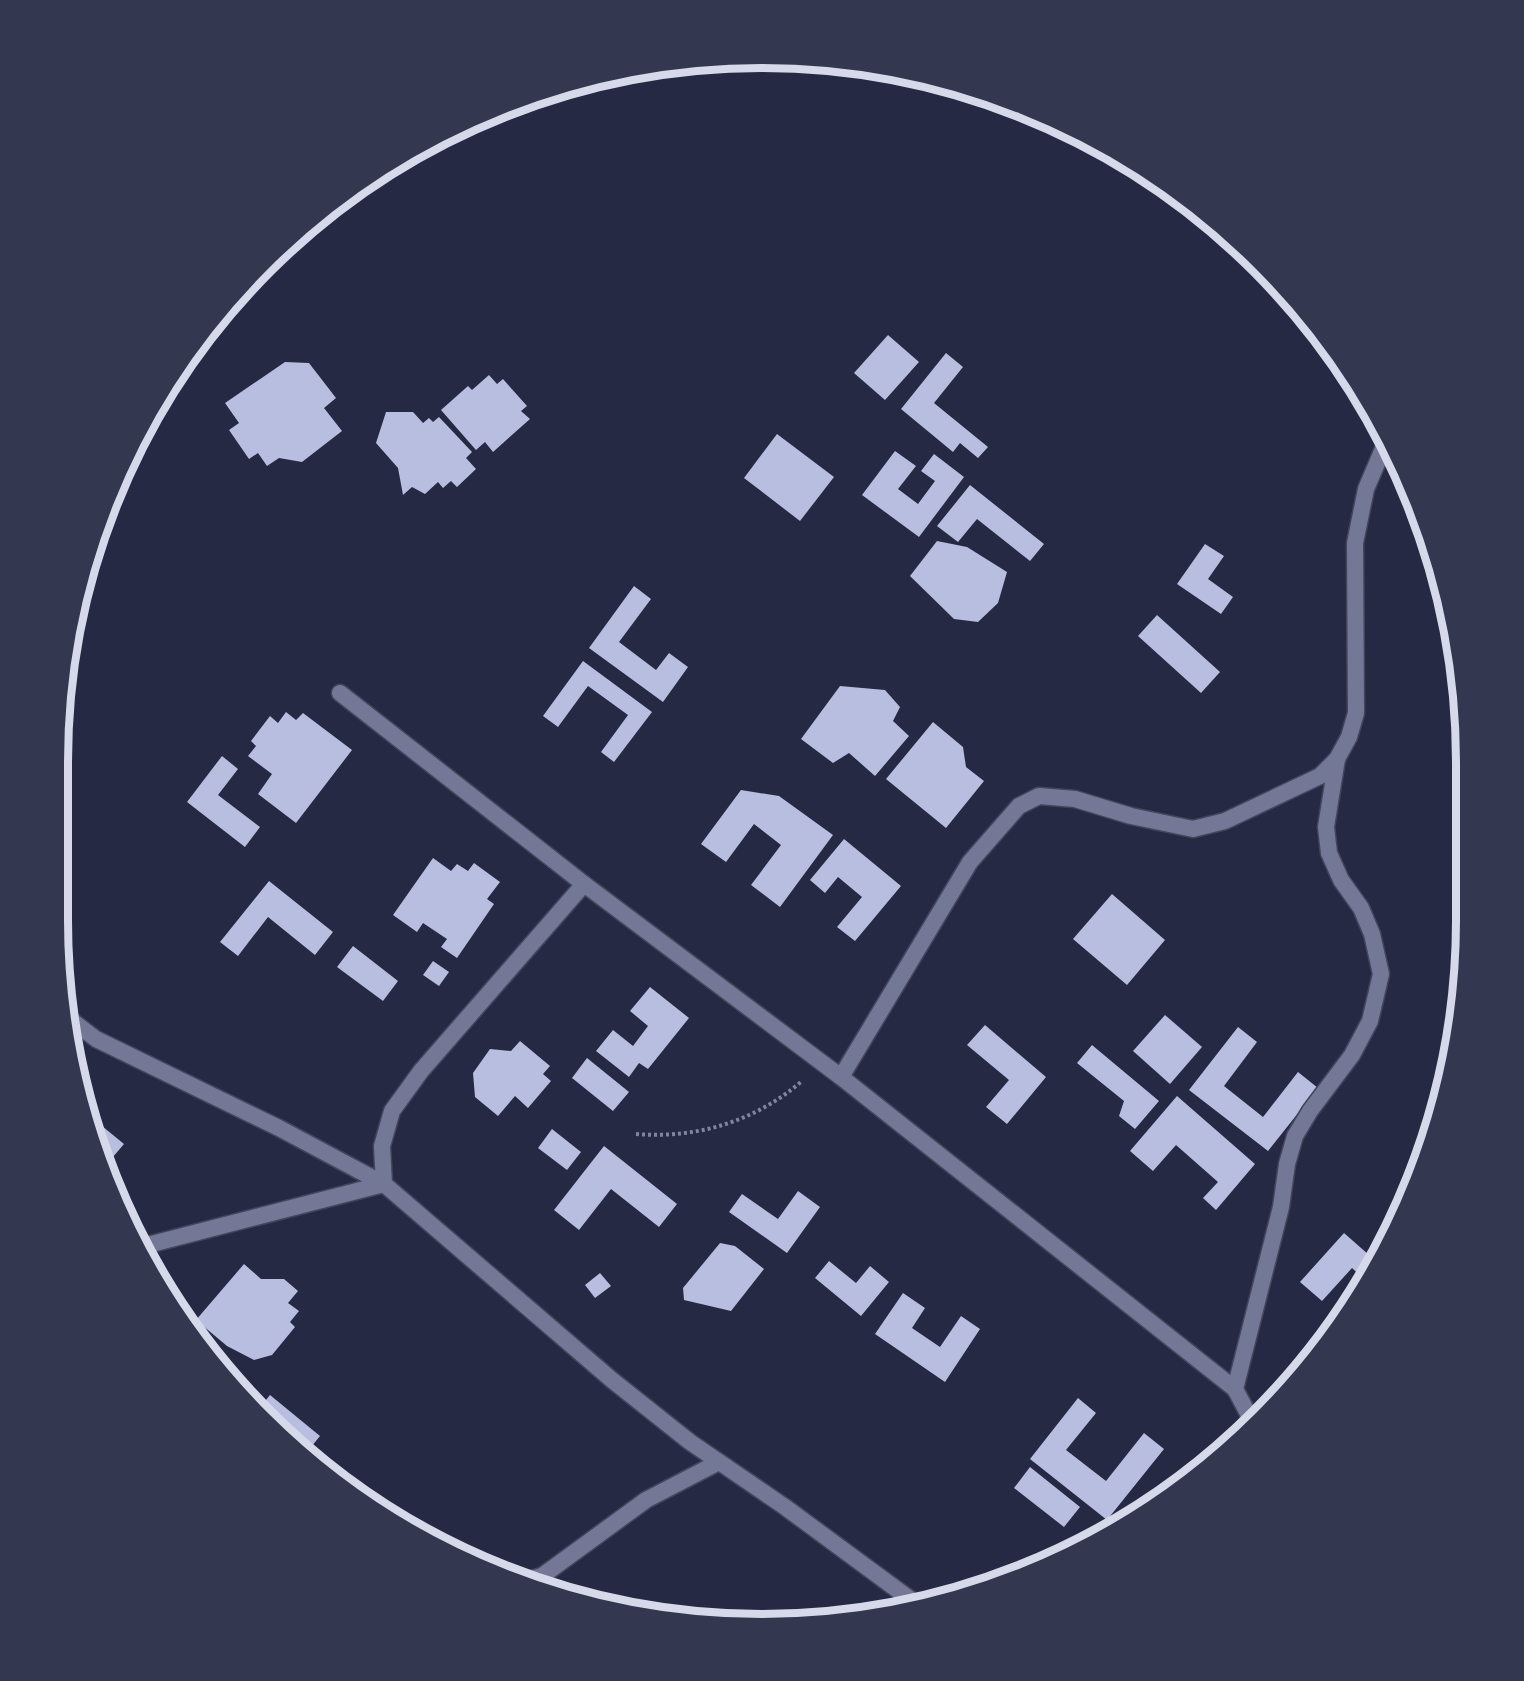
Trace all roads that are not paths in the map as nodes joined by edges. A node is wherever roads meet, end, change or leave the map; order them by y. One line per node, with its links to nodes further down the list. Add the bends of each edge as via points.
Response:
1 (1382, 450): 3 (street, via 1366,489 1355,543 1356,713)
2 (340, 693): 4 (street)
3 (1337, 759): 6 (street, via 1320,776 1225,821 1193,829 1075,799 1040,796 1019,806 970,862); 9 (street, via 1326,827 1329,853 1372,934 1380,974 1370,1021 1353,1055 1295,1136)
4 (584, 884): 6 (street); 7 (street, via 421,1071 392,1111 382,1146)
5 (75, 1023): 7 (street, via 96,1039)
6 (841, 1077): 9 (street)
7 (384, 1184): 8 (street); 11 (street, via 612,1380)
8 (149, 1245)
9 (1235, 1389): 10 (street)
10 (1248, 1414)
11 (719, 1462): 12 (street, via 646,1500); 13 (street)
12 (539, 1577)
13 (908, 1598)

